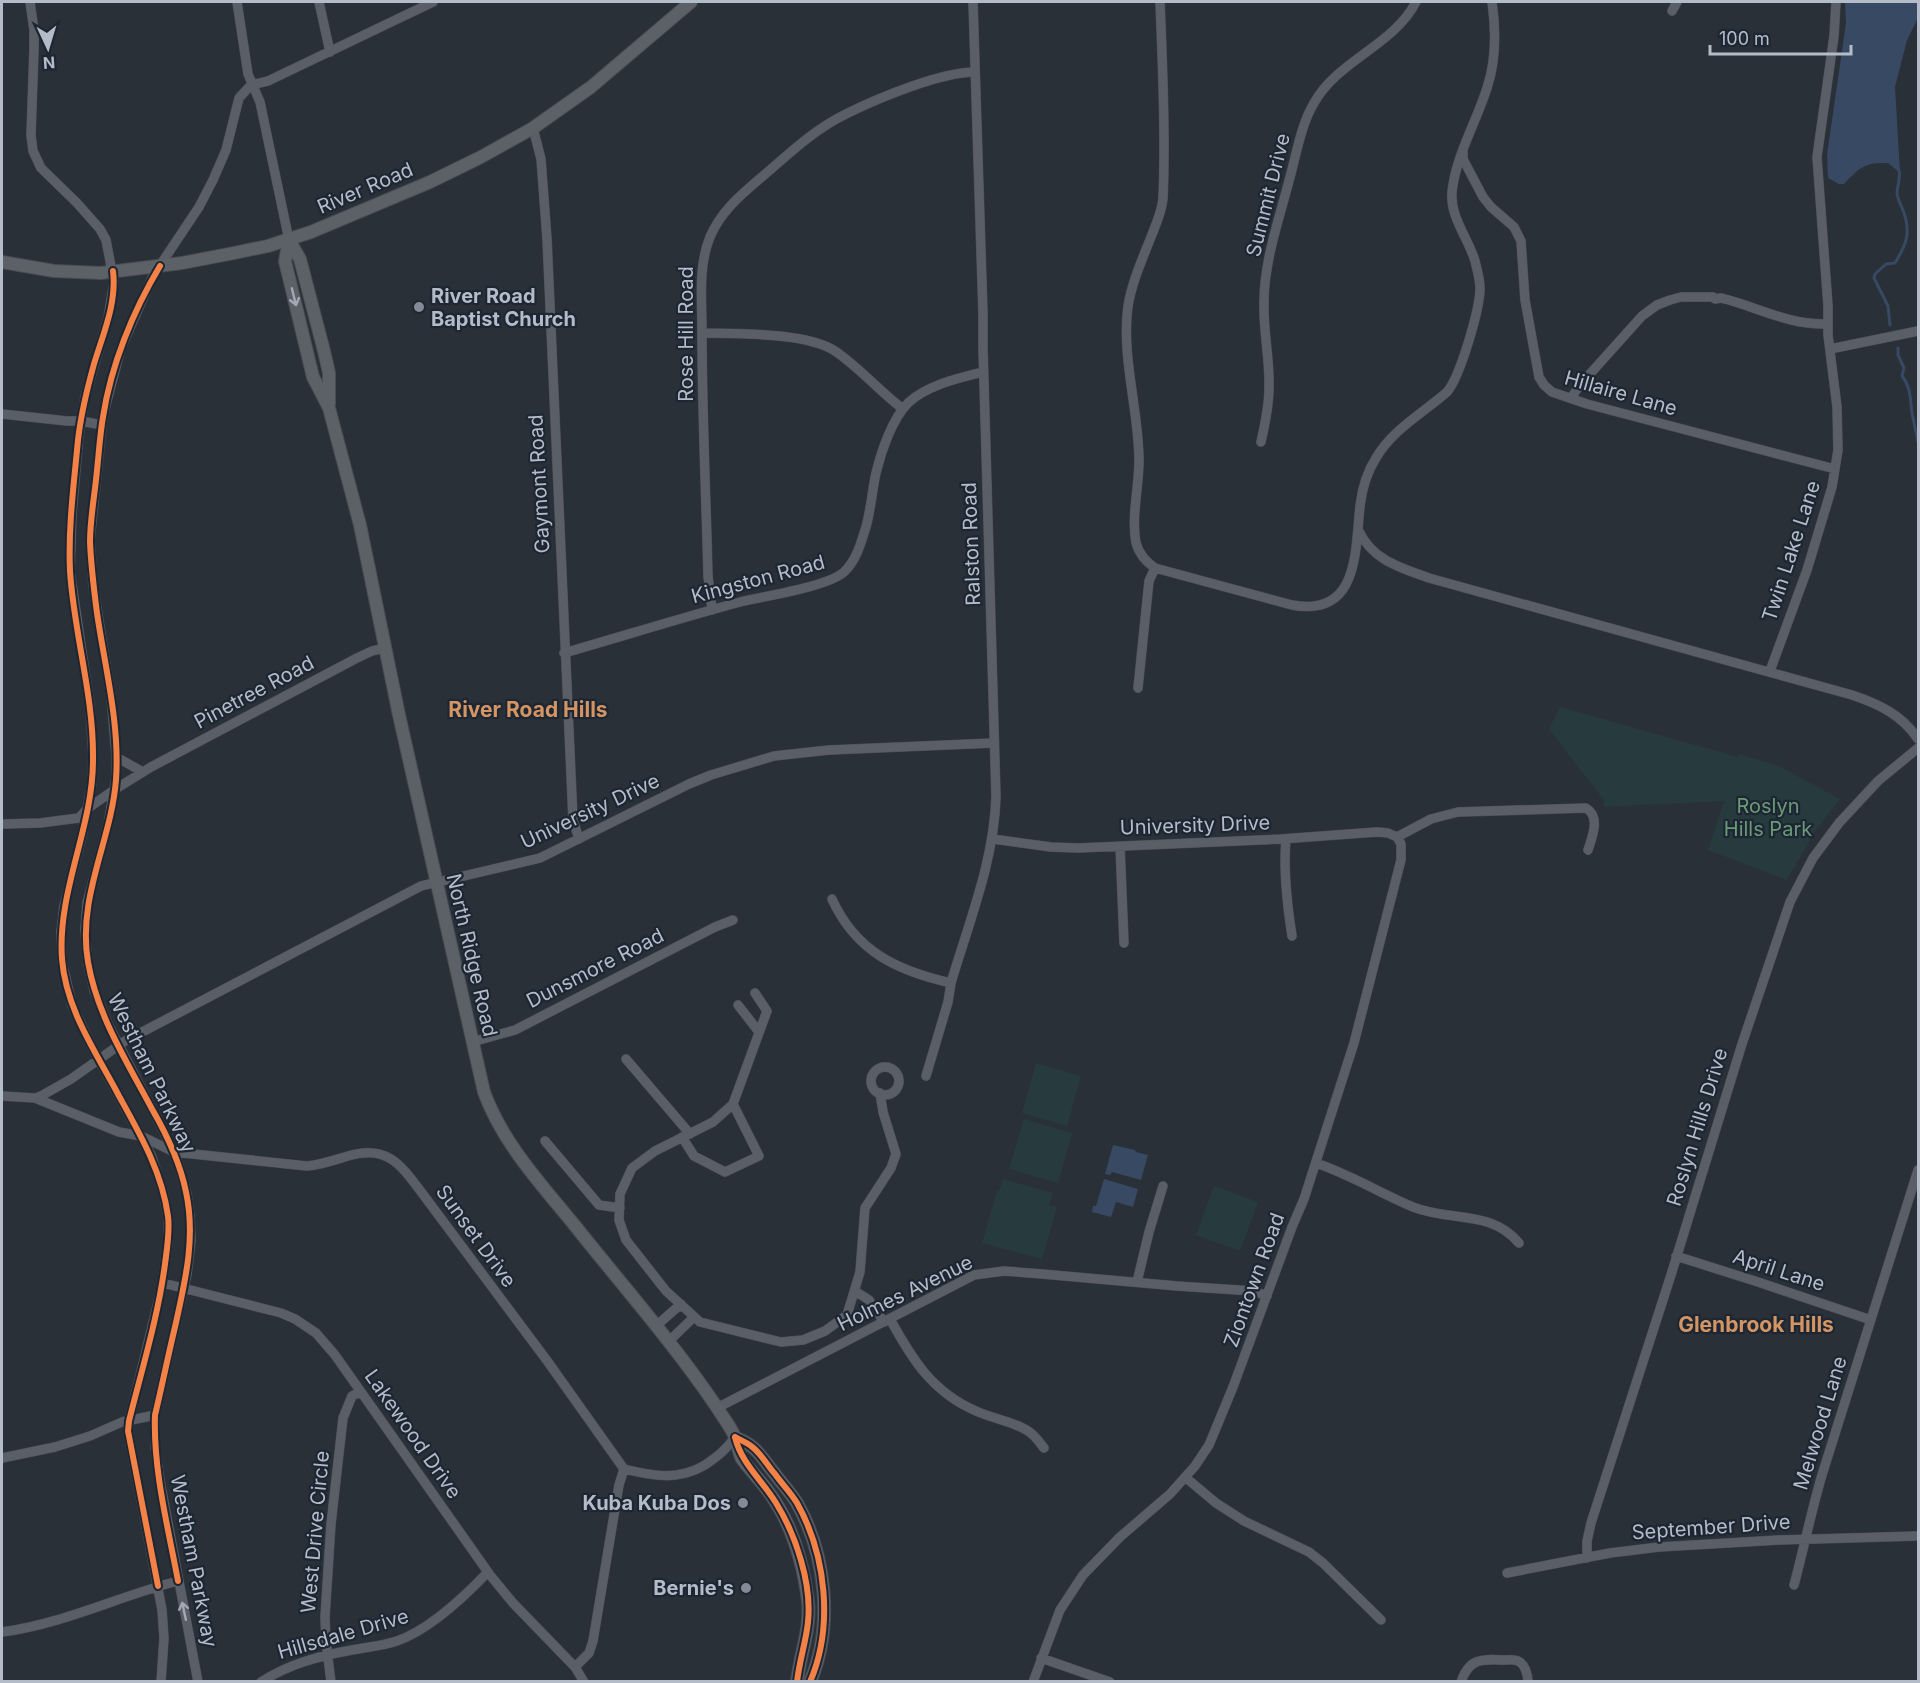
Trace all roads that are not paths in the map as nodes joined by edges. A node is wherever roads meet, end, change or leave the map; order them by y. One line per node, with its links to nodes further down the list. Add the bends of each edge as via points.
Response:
1 (30, 2): 21 (street, Westham Parkway, via 34,37 33,151 41,168 100,229)
2 (237, 2): 15 (street)
3 (320, 2): 13 (street)
4 (433, 2): 13 (street)
5 (691, 2): 16 (main road, River Road, via 591,87)
6 (973, 2): 14 (street, Ralston Road)
7 (1160, 2): 35 (street, via 1163,201 1137,273 1127,319 1139,462 1136,543 1145,560)
8 (1416, 2): 32 (street, Summit Drive, via 1395,31 1322,91 1307,117 1266,277 1263,322 1269,387)
9 (1492, 2): 17 (street, via 1492,73)
10 (1677, 2): 12 (street)
11 (1836, 2): 22 (street, Twin Lake Lane, via 1817,157)
12 (1672, 11)
13 (330, 52): 15 (street)
14 (975, 72): 24 (street, Rose Hill Road, via 947,76 861,106 831,121 738,198 720,219 706,249); 26 (street, Ralston Road)
15 (251, 85): 18 (street, via 260,102); 20 (street, Westham Parkway, via 239,98 226,150 213,180)
16 (533, 128): 18 (main road, River Road, via 430,182); 38 (street, Gaymont Road, via 541,159 547,239)
17 (1463, 150): 27 (street, Hillaire Lane, via 1463,159 1483,197 1519,236 1539,377 1549,390); 34 (street, via 1452,207 1475,262 1480,290 1478,308 1454,385 1396,432 1375,458 1363,492)
18 (290, 240): 20 (main road, River Road); 37 (main road, North Ridge Road, via 300,259 324,351 329,373 329,408 360,525)
19 (2, 262): 21 (main road, River Road, via 54,270)
20 (160, 266): 21 (main road, River Road); 31 (street, Westham Parkway, via 119,354)
21 (113, 272): 30 (street, Westham Parkway, via 113,295)
22 (1828, 324): 25 (street, Twin Lake Lane); 27 (street, via 1794,322 1721,298 1670,300 1642,316)
23 (1918, 332): 25 (street)
24 (702, 333): 28 (street, via 792,338 826,346); 36 (street, Rose Hill Road)
25 (1830, 349): 33 (street, Twin Lake Lane, via 1837,407)
26 (983, 372): 28 (street, Kingston Road, via 924,392); 42 (street, Ralston Road)
27 (1571, 398): 33 (street, Hillaire Lane)
28 (903, 409): 36 (street, Kingston Road, via 880,458 863,536 848,568 824,582)
29 (2, 414): 30 (street)
30 (81, 421): 31 (street); 47 (street, Westham Parkway, via 70,571 90,706 93,758)
31 (102, 425): 44 (street, Westham Parkway, via 90,540)
32 (1261, 442)
33 (1835, 469): 39 (street, Twin Lake Lane, via 1807,570)
34 (1359, 531): 35 (street, via 1347,582 1338,595 1312,608); 39 (street, via 1366,545 1389,564 1429,578)
35 (1155, 568): 40 (street, via 1149,580)
36 (712, 610): 38 (street, Kingston Road)
37 (385, 648): 45 (street, Pinetree Road, via 357,658); 55 (main road, North Ridge Road)
38 (564, 653): 51 (street, Gaymont Road, via 573,820)
39 (1770, 671): 41 (street, via 1875,703 1900,718)
40 (1138, 688)
41 (1918, 739)
42 (994, 742): 50 (street, Ralston Road); 51 (street, University Drive, via 774,756 689,784)
43 (1918, 748): 82 (street, Roslyn Hills Drive, via 1856,802 1813,858 1790,902)
44 (116, 758): 45 (street); 46 (street, Westham Parkway)
45 (143, 772): 46 (street, Pinetree Road)
46 (114, 790): 47 (street, Pinetree Road); 65 (street, Westham Parkway, via 87,903 85,929 94,990)
47 (87, 809): 48 (street, Pinetree Road, via 79,818); 66 (street, Westham Parkway, via 63,914 62,961 72,1005)
48 (2, 824)
49 (1397, 837): 52 (street, University Drive, via 1377,832); 54 (street, via 1431,819 1458,812 1586,808 1594,817); 77 (street, Ziontown Road, via 1401,860 1354,1043)
50 (993, 838): 53 (street, University Drive, via 1051,847); 60 (street, Ralston Road)
51 (579, 839): 55 (street, University Drive, via 530,861)
52 (1286, 839): 53 (street, University Drive); 58 (street)
53 (1120, 846): 59 (street)
54 (1588, 850)
55 (436, 882): 64 (main road, North Ridge Road); 65 (street, University Drive, via 421,886)
56 (832, 899): 60 (street, via 840,916 885,960)
57 (733, 920): 64 (street, Dunsmore Road, via 515,1030)
58 (1292, 936)
59 (1124, 942)
60 (951, 983): 68 (street, Ralston Road)
61 (755, 993): 63 (street, via 767,1011)
62 (738, 1005): 63 (street)
63 (759, 1032): 72 (street)
64 (472, 1042): 92 (main road, North Ridge Road, via 484,1092 498,1124 527,1167)
65 (118, 1045): 66 (street, University Drive); 76 (street, Westham Parkway)
66 (99, 1059): 71 (street, University Drive); 73 (street, Westham Parkway)
67 (626, 1059): 74 (street)
68 (926, 1076)
69 (880, 1094): 86 (street, via 896,1154 865,1208)
70 (2, 1096): 71 (street)
71 (35, 1098): 73 (street, Sunset Drive, via 119,1132)
72 (733, 1104): 74 (street, via 712,1122); 74 (street, via 759,1156 725,1172 694,1156)
73 (141, 1136): 76 (street, Sunset Drive); 84 (street, Westham Parkway, via 152,1157 168,1217)
74 (686, 1136): 80 (street, via 632,1168 620,1194)
75 (545, 1141): 80 (street, via 599,1205)
76 (174, 1152): 85 (street, Westham Parkway, via 190,1216 191,1241); 101 (street, Sunset Drive, via 307,1166 367,1152 394,1160 403,1167)
77 (1316, 1163): 81 (street, via 1414,1207 1493,1224); 87 (street, Ziontown Road)
78 (1918, 1170): 91 (street, Melwood Lane)
79 (1163, 1186): 83 (street)
80 (620, 1208): 88 (street, via 619,1221 626,1240)
81 (1519, 1244)
82 (1676, 1256): 91 (street, April Lane); 105 (street, Roslyn Hills Drive, via 1591,1523)
83 (1137, 1282): 87 (street, Holmes Avenue, via 1253,1291); 90 (street, Holmes Avenue, via 992,1272 974,1275)
84 (163, 1283): 85 (street, Lakewood Drive); 97 (street, Westham Parkway)
85 (184, 1289): 94 (street, Lakewood Drive, via 281,1313 304,1324 329,1348); 96 (street, Westham Parkway)
86 (855, 1291): 89 (street, via 847,1315 825,1331 803,1340 781,1342 700,1322); 90 (street)
87 (1267, 1296): 102 (street, Ziontown Road, via 1216,1429)
88 (681, 1304): 89 (street); 92 (street)
89 (694, 1317): 93 (street)
90 (887, 1320): 95 (street, Holmes Avenue); 99 (street, via 916,1364 944,1392 976,1411 1027,1430)
91 (1871, 1320): 104 (street, Melwood Lane)
92 (656, 1326): 93 (main road, North Ridge Road)
93 (668, 1342): 95 (main road, North Ridge Road)
94 (360, 1392): 106 (street, Lakewood Drive); 113 (street, West Drive Circle, via 352,1396 343,1418 326,1586)
95 (717, 1408): 98 (main road, North Ridge Road)
96 (155, 1415): 97 (street); 108 (street, Westham Parkway, via 155,1447)
97 (129, 1421): 100 (street, via 55,1447); 110 (street, Westham Parkway, via 134,1470)
98 (735, 1437): 101 (street, via 721,1455 687,1474 659,1476); 121 (main road, North Ridge Road, via 742,1458 785,1518 801,1562 808,1619); 122 (main road, North Ridge Road, via 752,1446 792,1495 814,1541 824,1612)
99 (1044, 1448)
100 (2, 1458)
101 (624, 1469): 115 (street, via 593,1641 589,1653)
102 (1185, 1477): 111 (street, via 1244,1521 1309,1552); 114 (street, Ziontown Road, via 1083,1575 1060,1610)
103 (1918, 1536): 104 (street, September Drive)
104 (1806, 1539): 105 (street, September Drive, via 1659,1547); 109 (street, Melwood Lane)
105 (1587, 1558): 107 (street, September Drive)
106 (488, 1572): 113 (street, Hillsdale Drive, via 422,1630 396,1641); 115 (street, Lakewood Drive)
107 (1508, 1573)
108 (178, 1581): 110 (street); 117 (street, Westham Parkway, one-way to 108)
109 (1794, 1585)
110 (158, 1586): 112 (street, via 94,1609); 116 (street, Westham Parkway, via 164,1638)
111 (1381, 1620)
112 (2, 1632)
113 (328, 1655): 118 (street, Hillsdale Drive, via 277,1671); 119 (street, West Drive Circle)
114 (1041, 1658): 123 (street, Ziontown Road); 124 (street)
115 (575, 1667): 120 (street, Lakewood Drive)
116 (161, 1682)
117 (198, 1682)
118 (261, 1682)
119 (331, 1682)
120 (584, 1682)
121 (797, 1682)
122 (810, 1682)
123 (1033, 1682)
124 (1110, 1682)
125 (1461, 1682): 126 (street, via 1469,1666 1484,1659 1517,1661 1524,1666)
126 (1528, 1682)

